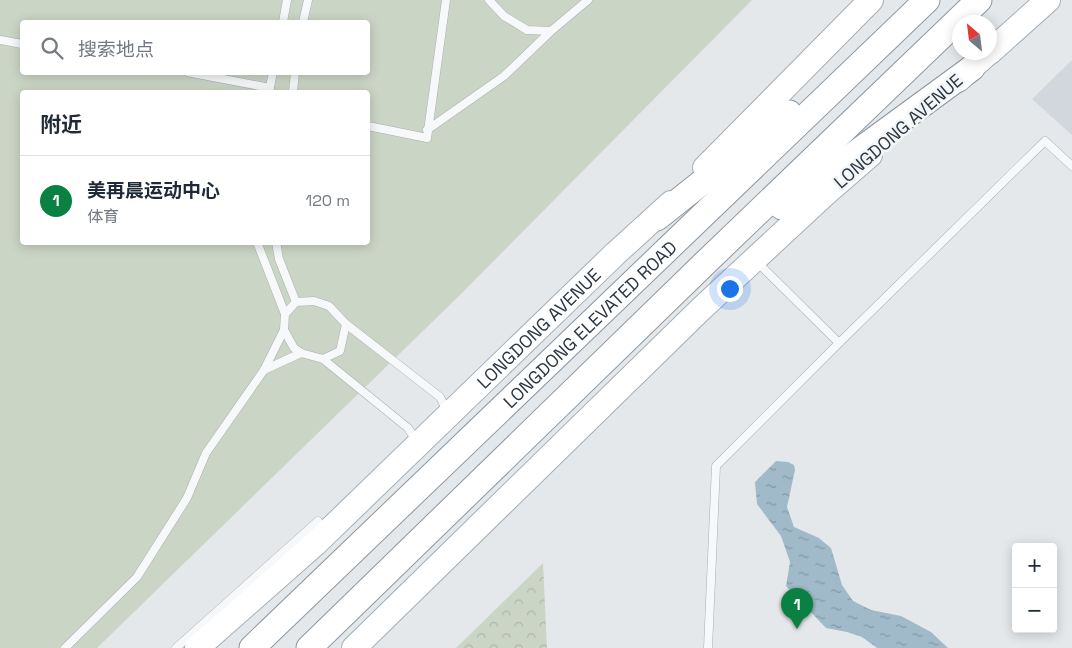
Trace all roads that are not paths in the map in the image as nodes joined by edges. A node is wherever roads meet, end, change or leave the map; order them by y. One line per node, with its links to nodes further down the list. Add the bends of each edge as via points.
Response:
1 (287, 0): 11 (lane)
2 (308, 0): 12 (lane)
3 (446, 0): 25 (lane)
4 (489, 0): 13 (lane, via 504,16 527,30)
5 (588, 0): 13 (lane)
6 (871, 0): 27 (main road, LONGDONG AVENUE)
7 (927, 0): 10 (highway, LONGDONG ELEVATED ROAD)
8 (1048, 0): 16 (main road, LONGDONG AVENUE)
9 (972, 7): 31 (highway, LONGDONG ELEVATED ROAD)
10 (908, 18): 27 (highway); 46 (highway, LONGDONG ELEVATED ROAD)
11 (283, 20)
12 (303, 20)
13 (551, 31): 25 (lane, via 504,76)
14 (0, 40): 15 (lane)
15 (20, 44)
16 (997, 46)
17 (981, 60): 31 (highway)
18 (982, 60): 30 (main road, LONGDONG AVENUE, via 825,194)
19 (201, 75): 22 (lane)
20 (272, 75): 22 (lane)
21 (295, 75): 23 (lane)
22 (270, 90)
23 (292, 90)
24 (370, 126): 25 (lane, via 427,138)
25 (427, 130)
26 (1072, 166): 36 (lane, via 1045,141)
27 (657, 218): 40 (main road, LONGDONG AVENUE, via 615,254)
28 (258, 245): 33 (lane)
29 (277, 245): 32 (lane)
30 (755, 259): 36 (lane); 48 (main road, LONGDONG AVENUE)
31 (704, 264): 47 (highway, LONGDONG ELEVATED ROAD)
32 (296, 302): 33 (lane); 34 (lane, via 314,301 329,306)
33 (285, 314): 35 (lane)
34 (346, 324): 38 (lane, via 340,351); 40 (lane, via 440,397)
35 (284, 330): 37 (lane, via 294,348); 39 (lane)
36 (839, 344): 49 (lane, via 716,466)
37 (301, 352): 38 (lane); 39 (lane)
38 (323, 359): 41 (lane, via 408,428)
39 (264, 370): 43 (lane, via 206,454 187,498 136,577)
40 (449, 415): 41 (main road, LONGDONG AVENUE)
41 (419, 444): 45 (main road, LONGDONG AVENUE, via 315,544)
42 (318, 521): 44 (lane)
43 (65, 648)
44 (176, 648)
45 (197, 648)
46 (252, 648)
47 (309, 648)
48 (354, 648)
49 (708, 648)

